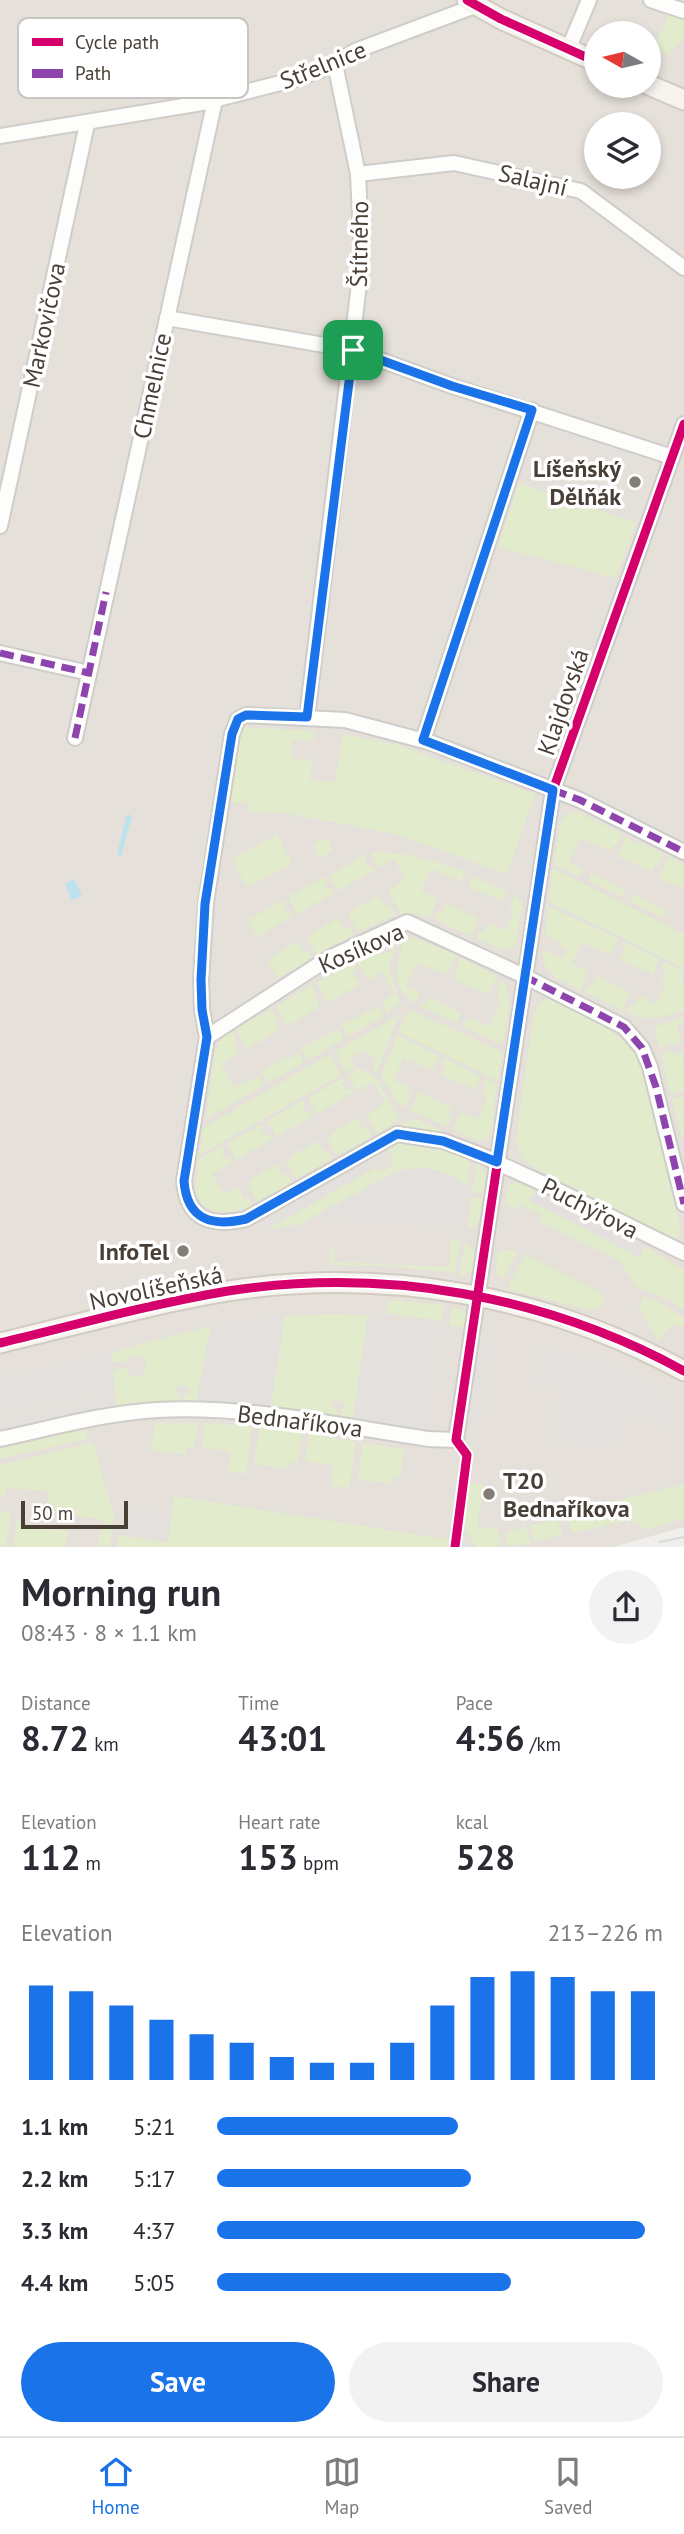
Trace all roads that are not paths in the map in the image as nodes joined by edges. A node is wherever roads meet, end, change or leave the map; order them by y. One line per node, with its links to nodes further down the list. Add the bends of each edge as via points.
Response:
1 (589, 0): 5 (street)
2 (651, 0): 4 (street)
3 (471, 3): 5 (street); 7 (street, Střelnice, via 355,51)
4 (684, 11)
5 (568, 50): 6 (street)
6 (584, 57)
7 (335, 64): 8 (street, Střelnice); 15 (street, Štítného)
8 (248, 91)
9 (662, 91): 12 (street)
10 (223, 98): 11 (street, Střelnice)
11 (215, 100): 13 (street, Střelnice); 17 (street, Chmelnice)
12 (684, 100)
13 (87, 124): 14 (street, Střelnice); 22 (street, Markovičova)
14 (0, 136)
15 (358, 174): 16 (street, Salajní, via 454,163 581,191); 18 (street, Štítného, via 363,240)
16 (684, 268)
17 (167, 318): 18 (street); 24 (street, Chmelnice)
18 (353, 350): 19 (street); 25 (street, Štítného)
19 (532, 410): 21 (street); 27 (street)
20 (684, 424): 21 (street, Klajdovská)
21 (671, 457): 28 (street, Klajdovská)
22 (0, 526)
23 (0, 653): 24 (street)
24 (89, 673): 26 (street, Chmelnice)
25 (307, 717): 27 (street, via 345,720); 31 (street, via 246,715 238,719 232,734 203,928 201,990)
26 (75, 738)
27 (423, 740): 28 (street)
28 (553, 790): 29 (street); 30 (street, Klajdovská)
29 (684, 852)
30 (524, 976): 31 (street, Kosíkova, via 407,922 330,958); 32 (street, Klajdovská); 33 (street, via 624,1027 642,1048)
31 (207, 1037): 32 (street, Puchýřova, via 184,1181 192,1209 203,1218 225,1224 246,1219 397,1134 443,1141)
32 (497, 1162): 34 (street, Puchýřova); 35 (street, Klajdovská)
33 (684, 1204)
34 (684, 1253)
35 (478, 1295): 36 (street, Novolíšeňská, via 404,1285 274,1286 227,1292); 37 (street, Novolíšeňská, via 616,1336); 38 (street, Bednaříkova, via 456,1440 252,1414 159,1410 105,1416)
36 (0, 1343)
37 (684, 1371)
38 (0, 1439)

